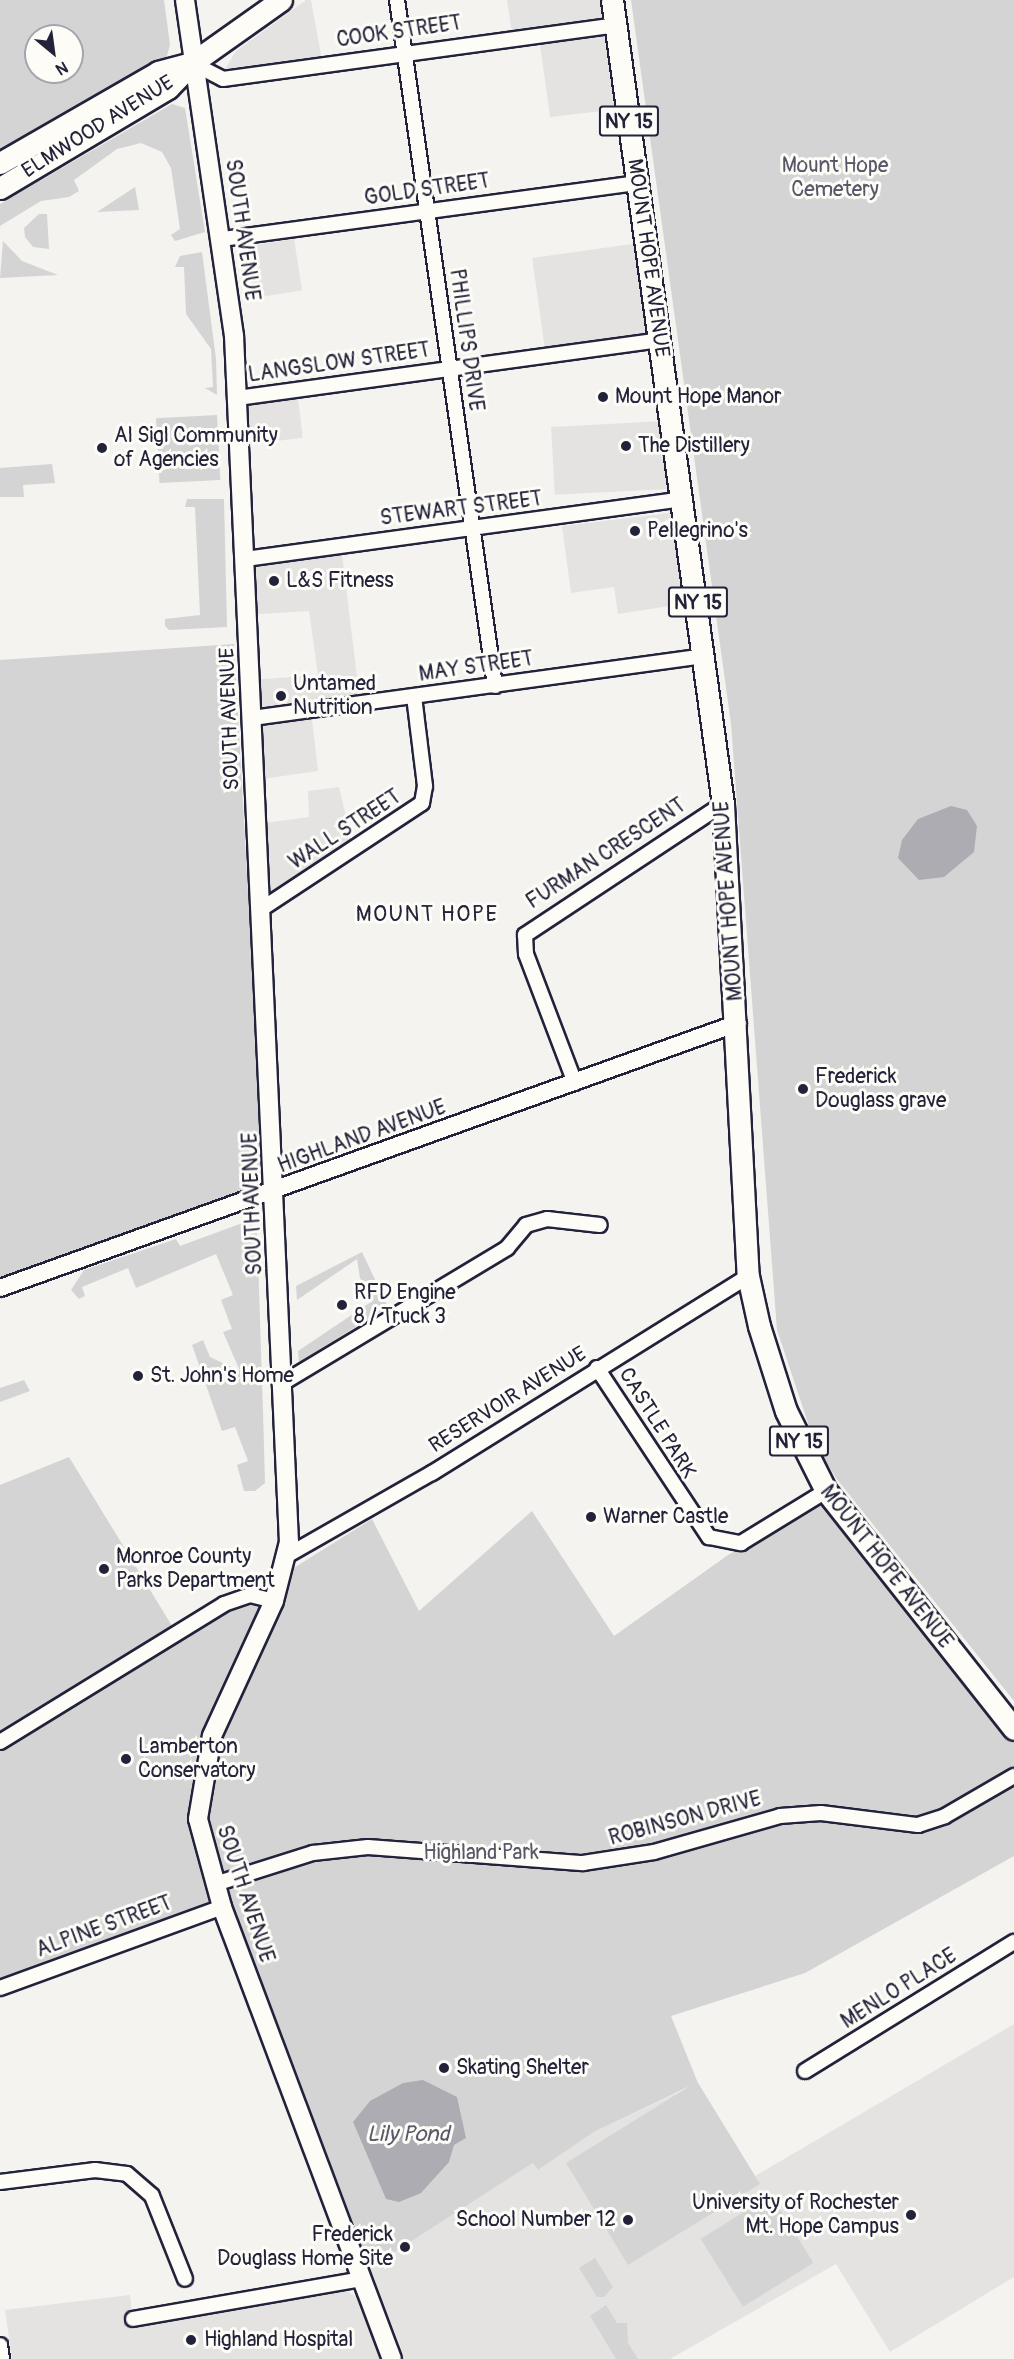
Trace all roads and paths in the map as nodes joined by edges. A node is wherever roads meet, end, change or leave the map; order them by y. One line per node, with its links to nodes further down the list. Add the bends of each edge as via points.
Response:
1 (185, 0): 7 (main road, SOUTH AVENUE)
2 (281, 0): 7 (main road, ELMWOOD AVENUE)
3 (397, 0): 6 (street, PHILLIPS DRIVE)
4 (612, 0): 5 (main road, MOUNT HOPE AVENUE / NY 15)
5 (615, 25): 6 (street, COOK STREET); 9 (main road, MOUNT HOPE AVENUE / NY 15)
6 (405, 52): 7 (street, COOK STREET, via 223,79); 11 (street, PHILLIPS DRIVE)
7 (192, 63): 8 (main road, ELMWOOD AVENUE, via 158,72); 10 (main road, ELMWOOD AVENUE, via 168,88); 12 (main road, SOUTH AVENUE)
8 (0, 163)
9 (638, 183): 11 (street, GOLD STREET); 13 (main road, MOUNT HOPE AVENUE / NY 15)
10 (0, 188)
11 (426, 211): 12 (street, GOLD STREET); 14 (street, PHILLIPS DRIVE)
12 (222, 239): 15 (main road, SOUTH AVENUE)
13 (660, 340): 14 (street, LANGSLOW STREET); 16 (main road, MOUNT HOPE AVENUE / NY 15)
14 (449, 369): 15 (street, LANGSLOW STREET); 17 (street, PHILLIPS DRIVE)
15 (237, 398): 18 (main road, SOUTH AVENUE)
16 (683, 499): 17 (street, STEWART STREET); 19 (main road, MOUNT HOPE AVENUE / NY 15)
17 (472, 529): 18 (street, STEWART STREET); 20 (street, PHILLIPS DRIVE)
18 (245, 559): 22 (main road, SOUTH AVENUE)
19 (706, 656): 20 (street, MAY STREET); 23 (main road, MOUNT HOPE AVENUE / NY 15)
20 (495, 686): 21 (street, MAY STREET)
21 (414, 697): 22 (street, MAY STREET); 24 (street, WALL STREET, via 425,786 422,803)
22 (252, 718): 24 (main road, SOUTH AVENUE)
23 (723, 804): 25 (main road, MOUNT HOPE AVENUE / NY 15); 26 (street, FURMAN CRESCENT, via 525,935 526,954)
24 (260, 910): 27 (main road, SOUTH AVENUE)
25 (738, 1023): 26 (street, HIGHLAND AVENUE); 29 (main road, MOUNT HOPE AVENUE / NY 15)
26 (575, 1083): 27 (street, HIGHLAND AVENUE)
27 (276, 1192): 30 (street, HIGHLAND AVENUE); 32 (main road, SOUTH AVENUE)
28 (600, 1225): 32 (street, via 547,1218 526,1225 507,1248)
29 (748, 1276): 31 (street, RESERVOIR AVENUE); 33 (main road, MOUNT HOPE AVENUE / NY 15, via 786,1411)
30 (0, 1288)
31 (597, 1368): 33 (street, CASTLE PARK, via 709,1537 741,1543); 34 (street, RESERVOIR AVENUE)
32 (281, 1384): 34 (main road, SOUTH AVENUE)
33 (826, 1491): 36 (main road, MOUNT HOPE AVENUE / NY 15)
34 (288, 1555): 35 (main road, SOUTH AVENUE)
35 (274, 1601): 37 (street, via 250,1595 224,1604); 39 (main road, SOUTH AVENUE, via 204,1761 198,1819)
36 (1014, 1729)
37 (0, 1742)
38 (1014, 1776): 39 (street, ROBINSON DRIVE, via 945,1816 918,1825 838,1814 780,1816 654,1852 583,1863 368,1847 314,1854)
39 (215, 1884): 40 (main road, SOUTH AVENUE)
40 (222, 1907): 42 (street, ALPINE STREET); 46 (main road, SOUTH AVENUE)
41 (1014, 1942): 43 (street, MENLO PLACE)
42 (0, 1988)
43 (806, 2071)
44 (0, 2182): 45 (street, via 95,2170 127,2174 152,2196)
45 (185, 2279)
46 (362, 2279): 47 (street); 50 (main road, SOUTH AVENUE)
47 (133, 2319)
48 (0, 2345): 49 (street)
49 (2, 2359)
50 (392, 2359)

